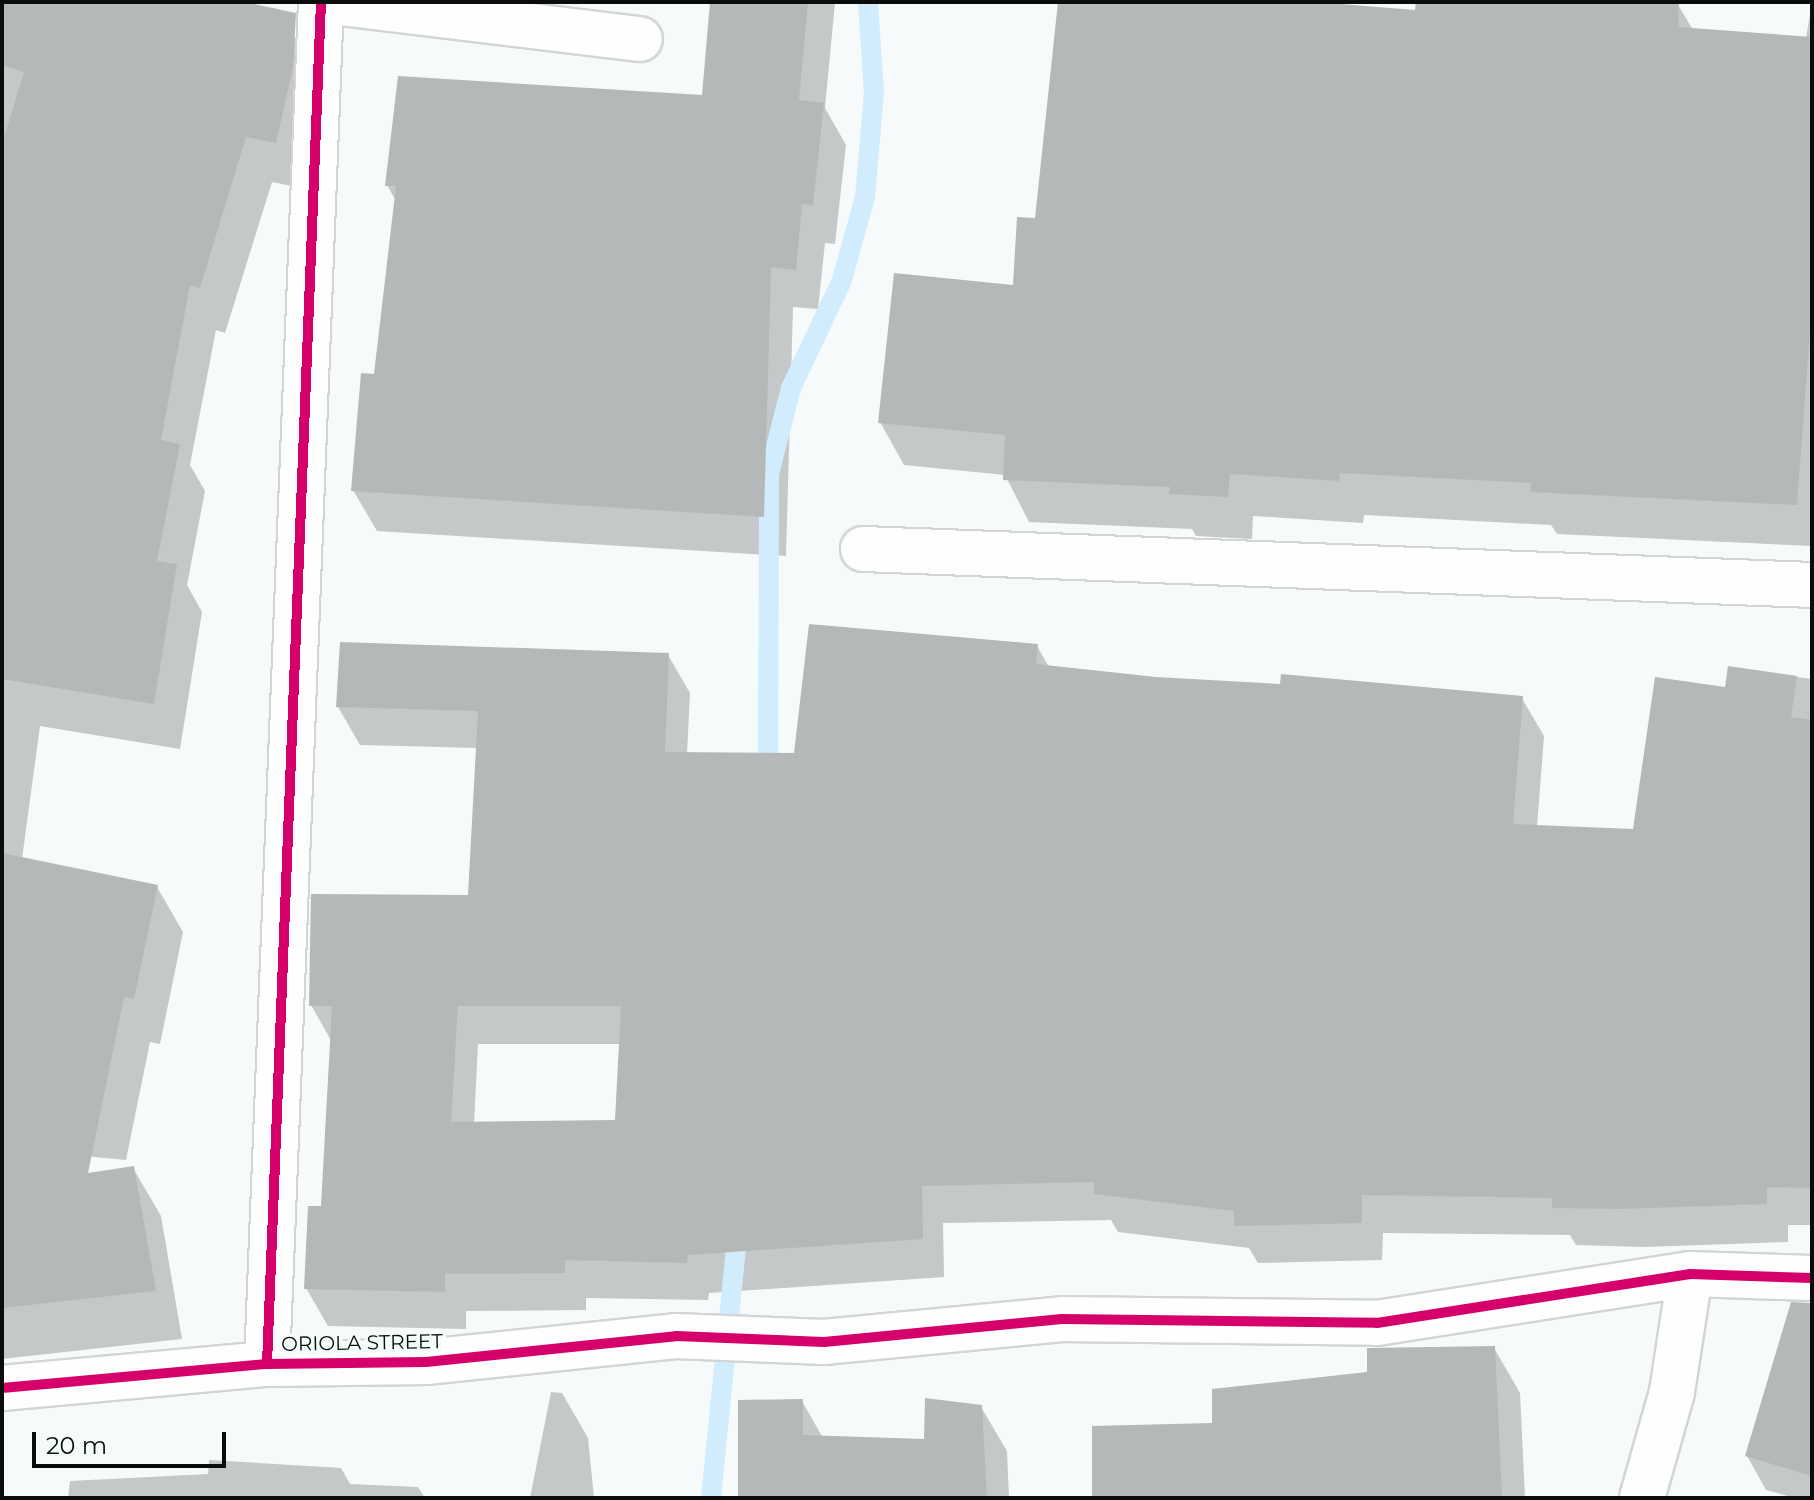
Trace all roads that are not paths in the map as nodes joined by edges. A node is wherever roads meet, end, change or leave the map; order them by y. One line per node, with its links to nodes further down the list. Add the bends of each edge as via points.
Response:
1 (321, 2): 8 (street)
2 (333, 2): 3 (street)
3 (640, 39)
4 (863, 549): 5 (street)
5 (1812, 585)
6 (1690, 1274): 7 (street, ORIOLA STREET); 8 (street, ORIOLA STREET, via 1377,1323 1062,1319 824,1342 676,1336 426,1362); 10 (street, via 1672,1392)
7 (1812, 1278)
8 (267, 1364): 9 (street, ORIOLA STREET)
9 (2, 1388)
10 (1642, 1498)

